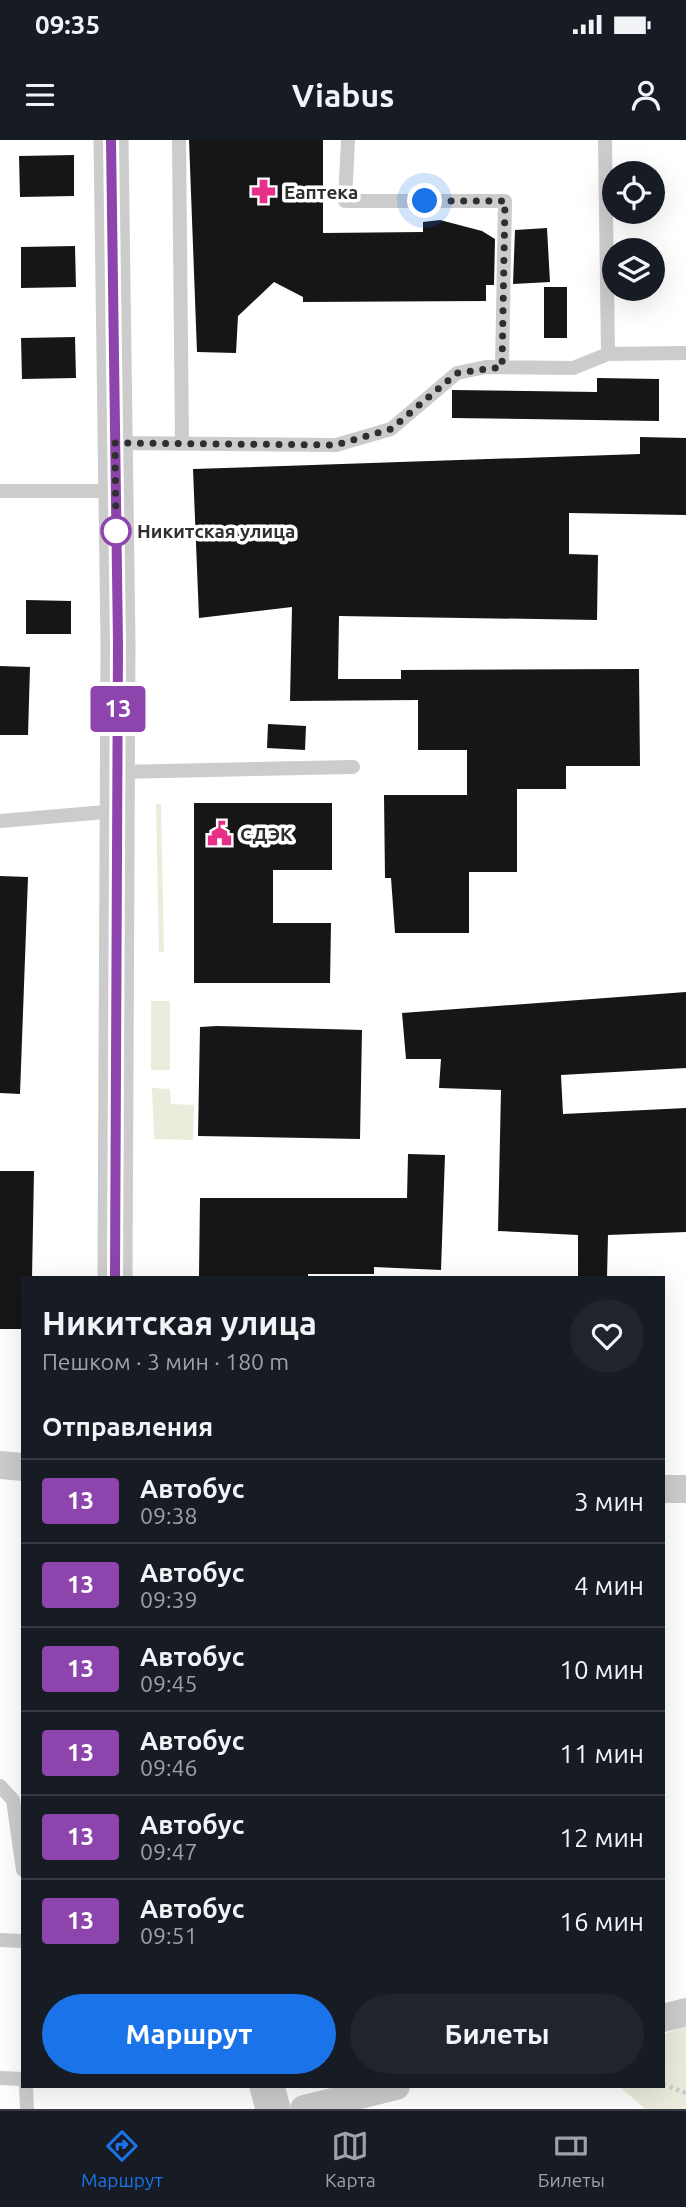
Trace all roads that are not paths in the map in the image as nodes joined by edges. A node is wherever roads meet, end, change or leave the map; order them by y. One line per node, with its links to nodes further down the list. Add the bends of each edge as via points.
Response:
1 (111, 140): 8 (street)
2 (179, 140): 9 (lane)
3 (348, 140): 7 (lane, via 345,201 505,201)
4 (605, 140): 6 (lane)
5 (686, 353): 6 (lane)
6 (608, 354): 7 (lane, via 573,368)
7 (502, 367): 9 (lane, via 457,373 391,429 336,445)
8 (115, 443): 9 (lane); 11 (street)
9 (183, 443)
10 (0, 491): 11 (lane)
11 (116, 491): 13 (street)
12 (353, 767): 13 (lane)
13 (117, 772): 14 (street)
14 (117, 811): 15 (lane); 16 (street)
15 (0, 821)
16 (115, 1276)
17 (0, 1465): 18 (street)
18 (21, 1466)
19 (665, 1489): 20 (street)
20 (686, 1489)
21 (0, 1786): 22 (lane, via 13,1800)
22 (21, 1856)
23 (0, 1940): 24 (lane)
24 (21, 1941)
25 (686, 2012): 26 (street)
26 (665, 2017)
27 (0, 2078): 28 (lane)
28 (21, 2079)
29 (26, 2088): 32 (lane)
30 (268, 2088): 33 (street)
31 (388, 2088): 34 (street)
32 (27, 2109)
33 (273, 2109)
34 (304, 2109)

